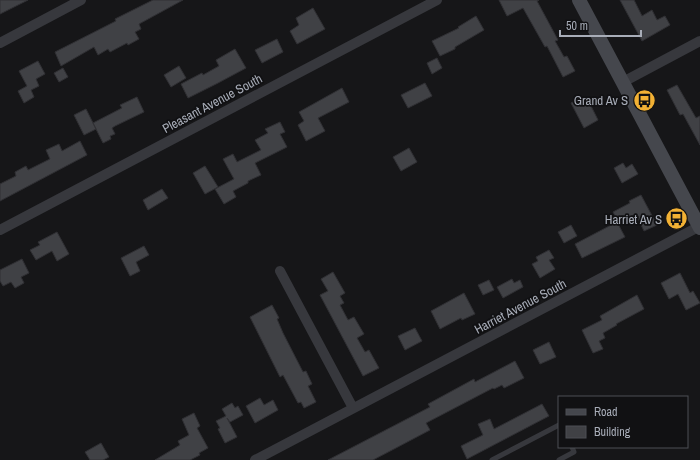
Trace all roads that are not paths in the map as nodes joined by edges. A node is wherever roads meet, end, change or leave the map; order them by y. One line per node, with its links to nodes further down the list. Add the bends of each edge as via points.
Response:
1 (81, 0): 5 (street)
2 (436, 0): 8 (street, Pleasant Avenue South)
3 (579, 0): 6 (street)
4 (700, 42): 6 (street)
5 (0, 43)
6 (623, 82): 7 (street)
7 (700, 227): 10 (street, Harriet Avenue South)
8 (0, 230)
9 (280, 271): 10 (street)
10 (353, 408): 13 (street, Harriet Avenue South)
11 (558, 426): 14 (lane)
12 (572, 448): 15 (lane, via 574,452)
13 (255, 460)
14 (492, 460)
15 (559, 460)

